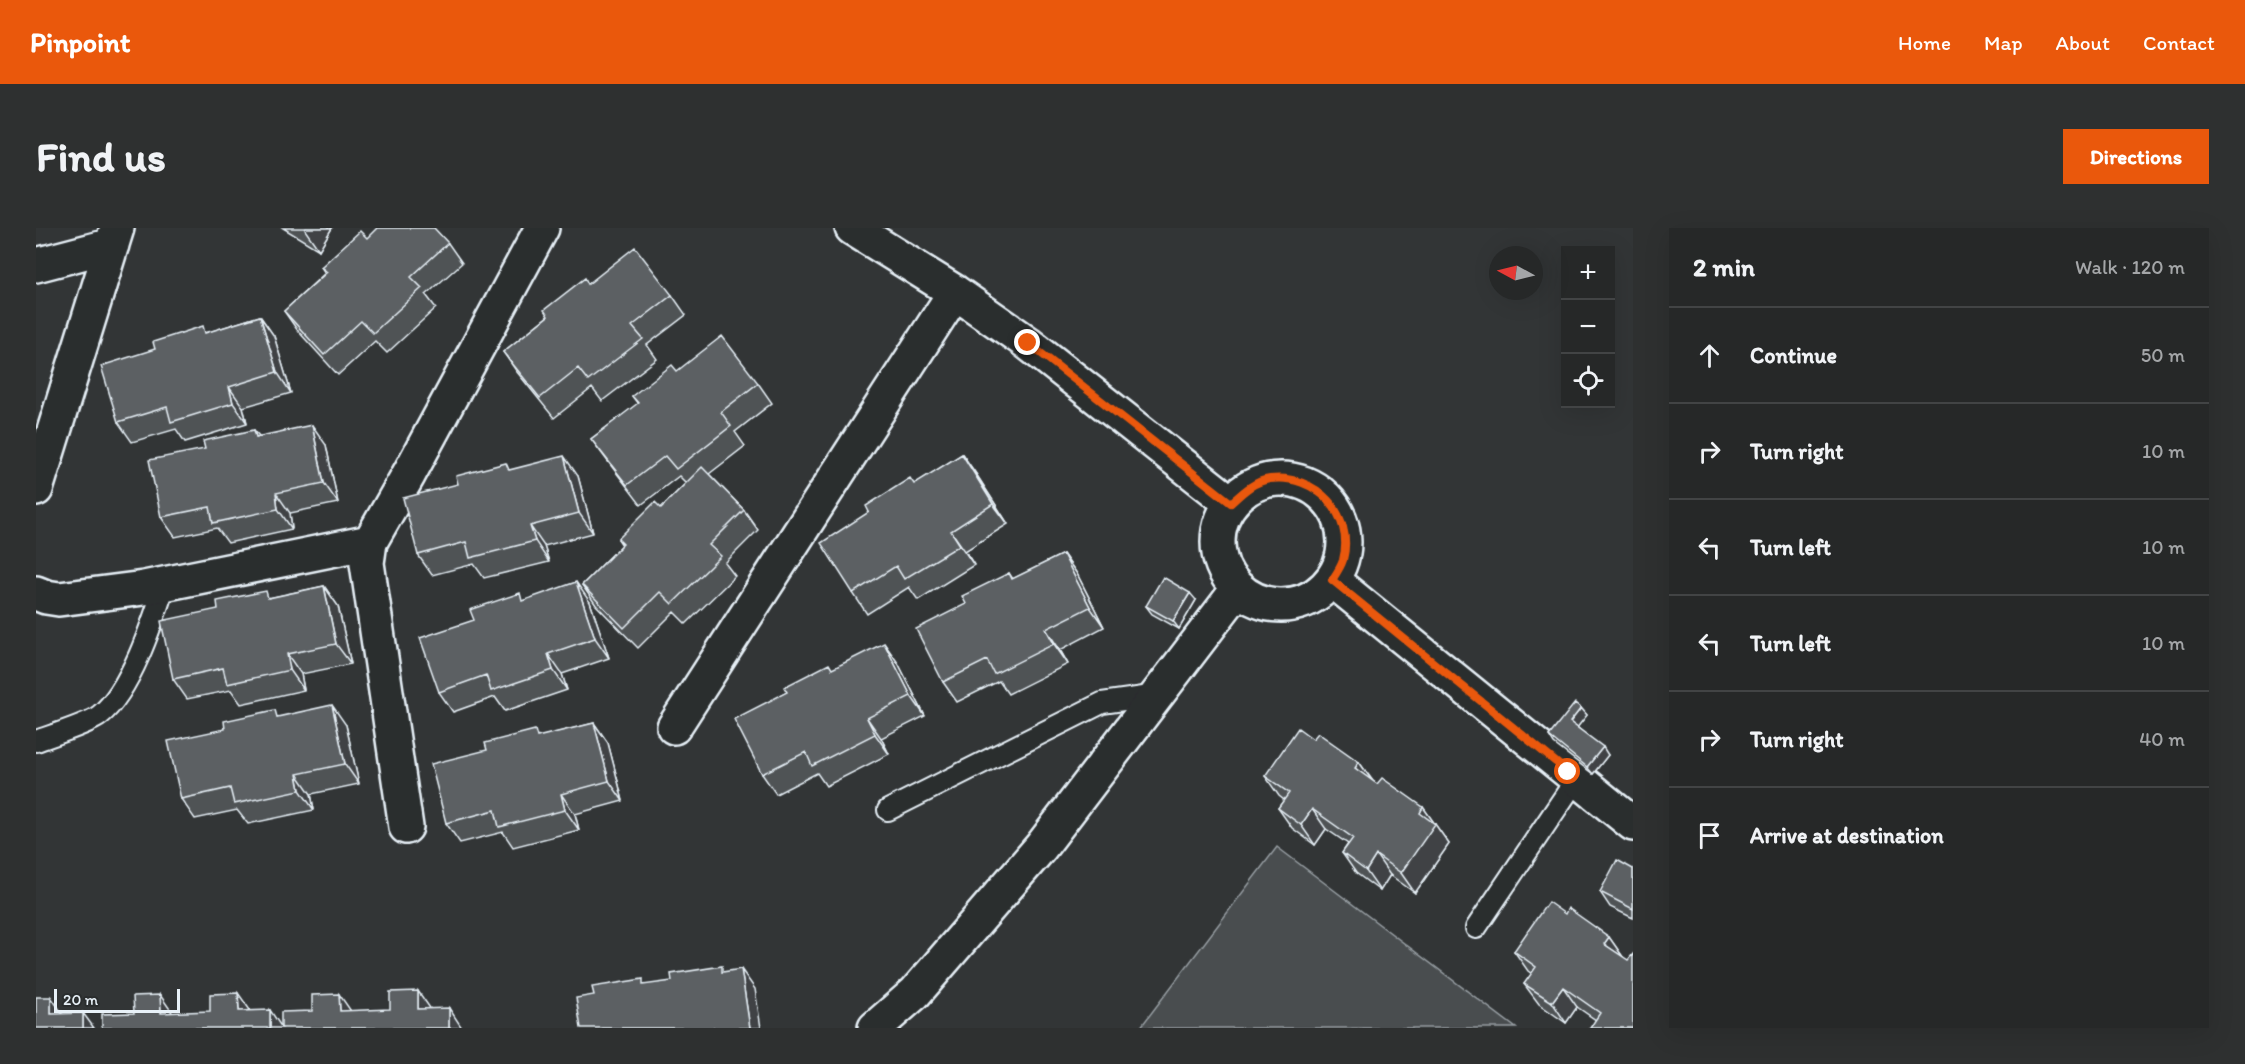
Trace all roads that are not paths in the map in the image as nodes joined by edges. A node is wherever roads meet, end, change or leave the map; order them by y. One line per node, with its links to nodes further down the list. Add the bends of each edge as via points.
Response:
1 (542, 228): 8 (street)
2 (852, 228): 5 (street)
3 (114, 236): 4 (street); 6 (street)
4 (36, 265)
5 (955, 292): 7 (street, via 1028,343); 14 (street)
6 (36, 489)
7 (1231, 503): 9 (street, via 1247,488 1268,479 1289,478 1310,485 1328,498 1340,517 1345,538 1343,561); 11 (street, via 1218,538 1219,557)
8 (370, 542): 10 (street); 20 (street, via 367,562)
9 (1332, 580): 11 (street, via 1317,595 1297,604 1277,606 1256,600); 16 (street)
10 (165, 584): 12 (street, via 59,599); 15 (lane, via 149,631 121,690 99,716)
11 (1238, 588): 13 (street)
12 (36, 593)
13 (1158, 695): 18 (lane, via 1102,703); 22 (street, via 1041,847 915,993)
14 (674, 727)
15 (36, 741)
16 (1585, 785): 17 (street); 19 (street); 21 (lane)
17 (1633, 801)
18 (888, 810)
19 (1633, 824)
20 (406, 827)
21 (1476, 928)
22 (875, 1028)

